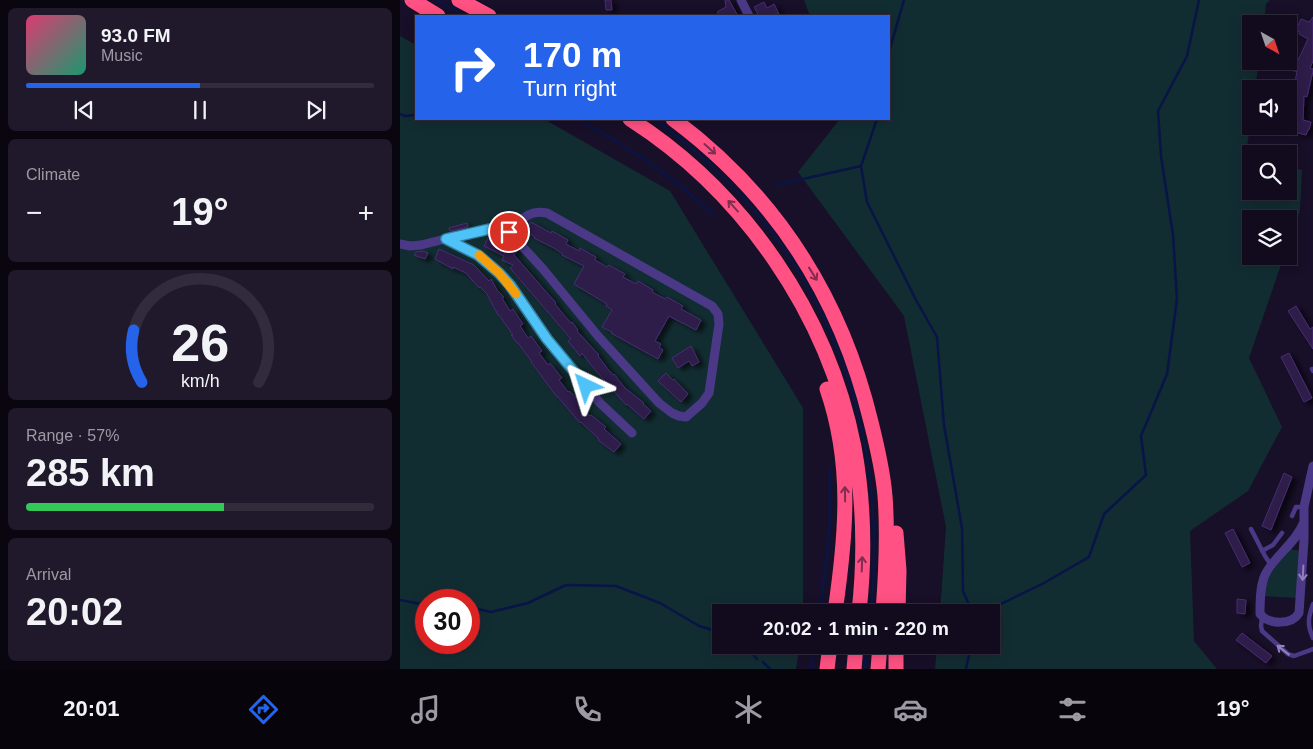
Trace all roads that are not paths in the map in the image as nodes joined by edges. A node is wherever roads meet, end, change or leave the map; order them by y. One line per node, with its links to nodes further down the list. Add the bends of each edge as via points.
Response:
1 (412, 0): 4 (highway)
2 (459, 0): 5 (highway)
3 (741, 0): 6 (street)
4 (436, 15)
5 (487, 15)
6 (748, 15)
7 (632, 120): 9 (highway, one-way to 7, via 690,164)
8 (674, 120): 13 (highway, one-way to 13, via 728,166 772,214 816,279)
9 (750, 226): 23 (highway, one-way to 9, via 845,538 845,470 840,435 831,399 804,329); 24 (highway, one-way to 9, via 862,512 854,446 844,407 806,312 788,279)
10 (509, 232): 10 (street, via 528,214 547,213 712,306 718,314 719,324 709,392 702,404 686,417 672,413 659,403); 11 (street, via 494,228)
11 (446, 239): 12 (street, via 421,245); 14 (street, via 478,255 499,273 563,359 600,403)
12 (400, 244)
13 (862, 384): 25 (highway, via 879,453 885,494 887,545); 26 (highway, via 882,436 892,487)
14 (632, 433)
15 (1313, 466): 16 (street)
16 (1304, 507): 17 (lane, via 1296,507); 18 (street)
17 (1292, 516)
18 (1304, 524): 22 (street); 28 (street, one-way to 28, via 1307,536)
19 (1251, 529): 21 (lane)
20 (1282, 533): 21 (lane, via 1273,545)
21 (1262, 551): 22 (lane)
22 (1272, 565): 29 (street, via 1262,582)
23 (836, 604)
24 (860, 604)
25 (883, 604)
26 (898, 604)
27 (1313, 604): 30 (lane)
28 (1299, 613): 29 (street, via 1292,621 1286,622); 30 (lane)
29 (1262, 617): 32 (lane, one-way to 29, via 1297,656 1288,654 1262,631)
30 (1309, 617): 31 (lane)
31 (1313, 638)
32 (1313, 649)
33 (829, 654): 37 (highway)
34 (855, 654): 38 (highway)
35 (879, 654): 39 (highway)
36 (896, 654): 40 (highway)
37 (827, 669)
38 (854, 669)
39 (878, 669)
40 (896, 669)

